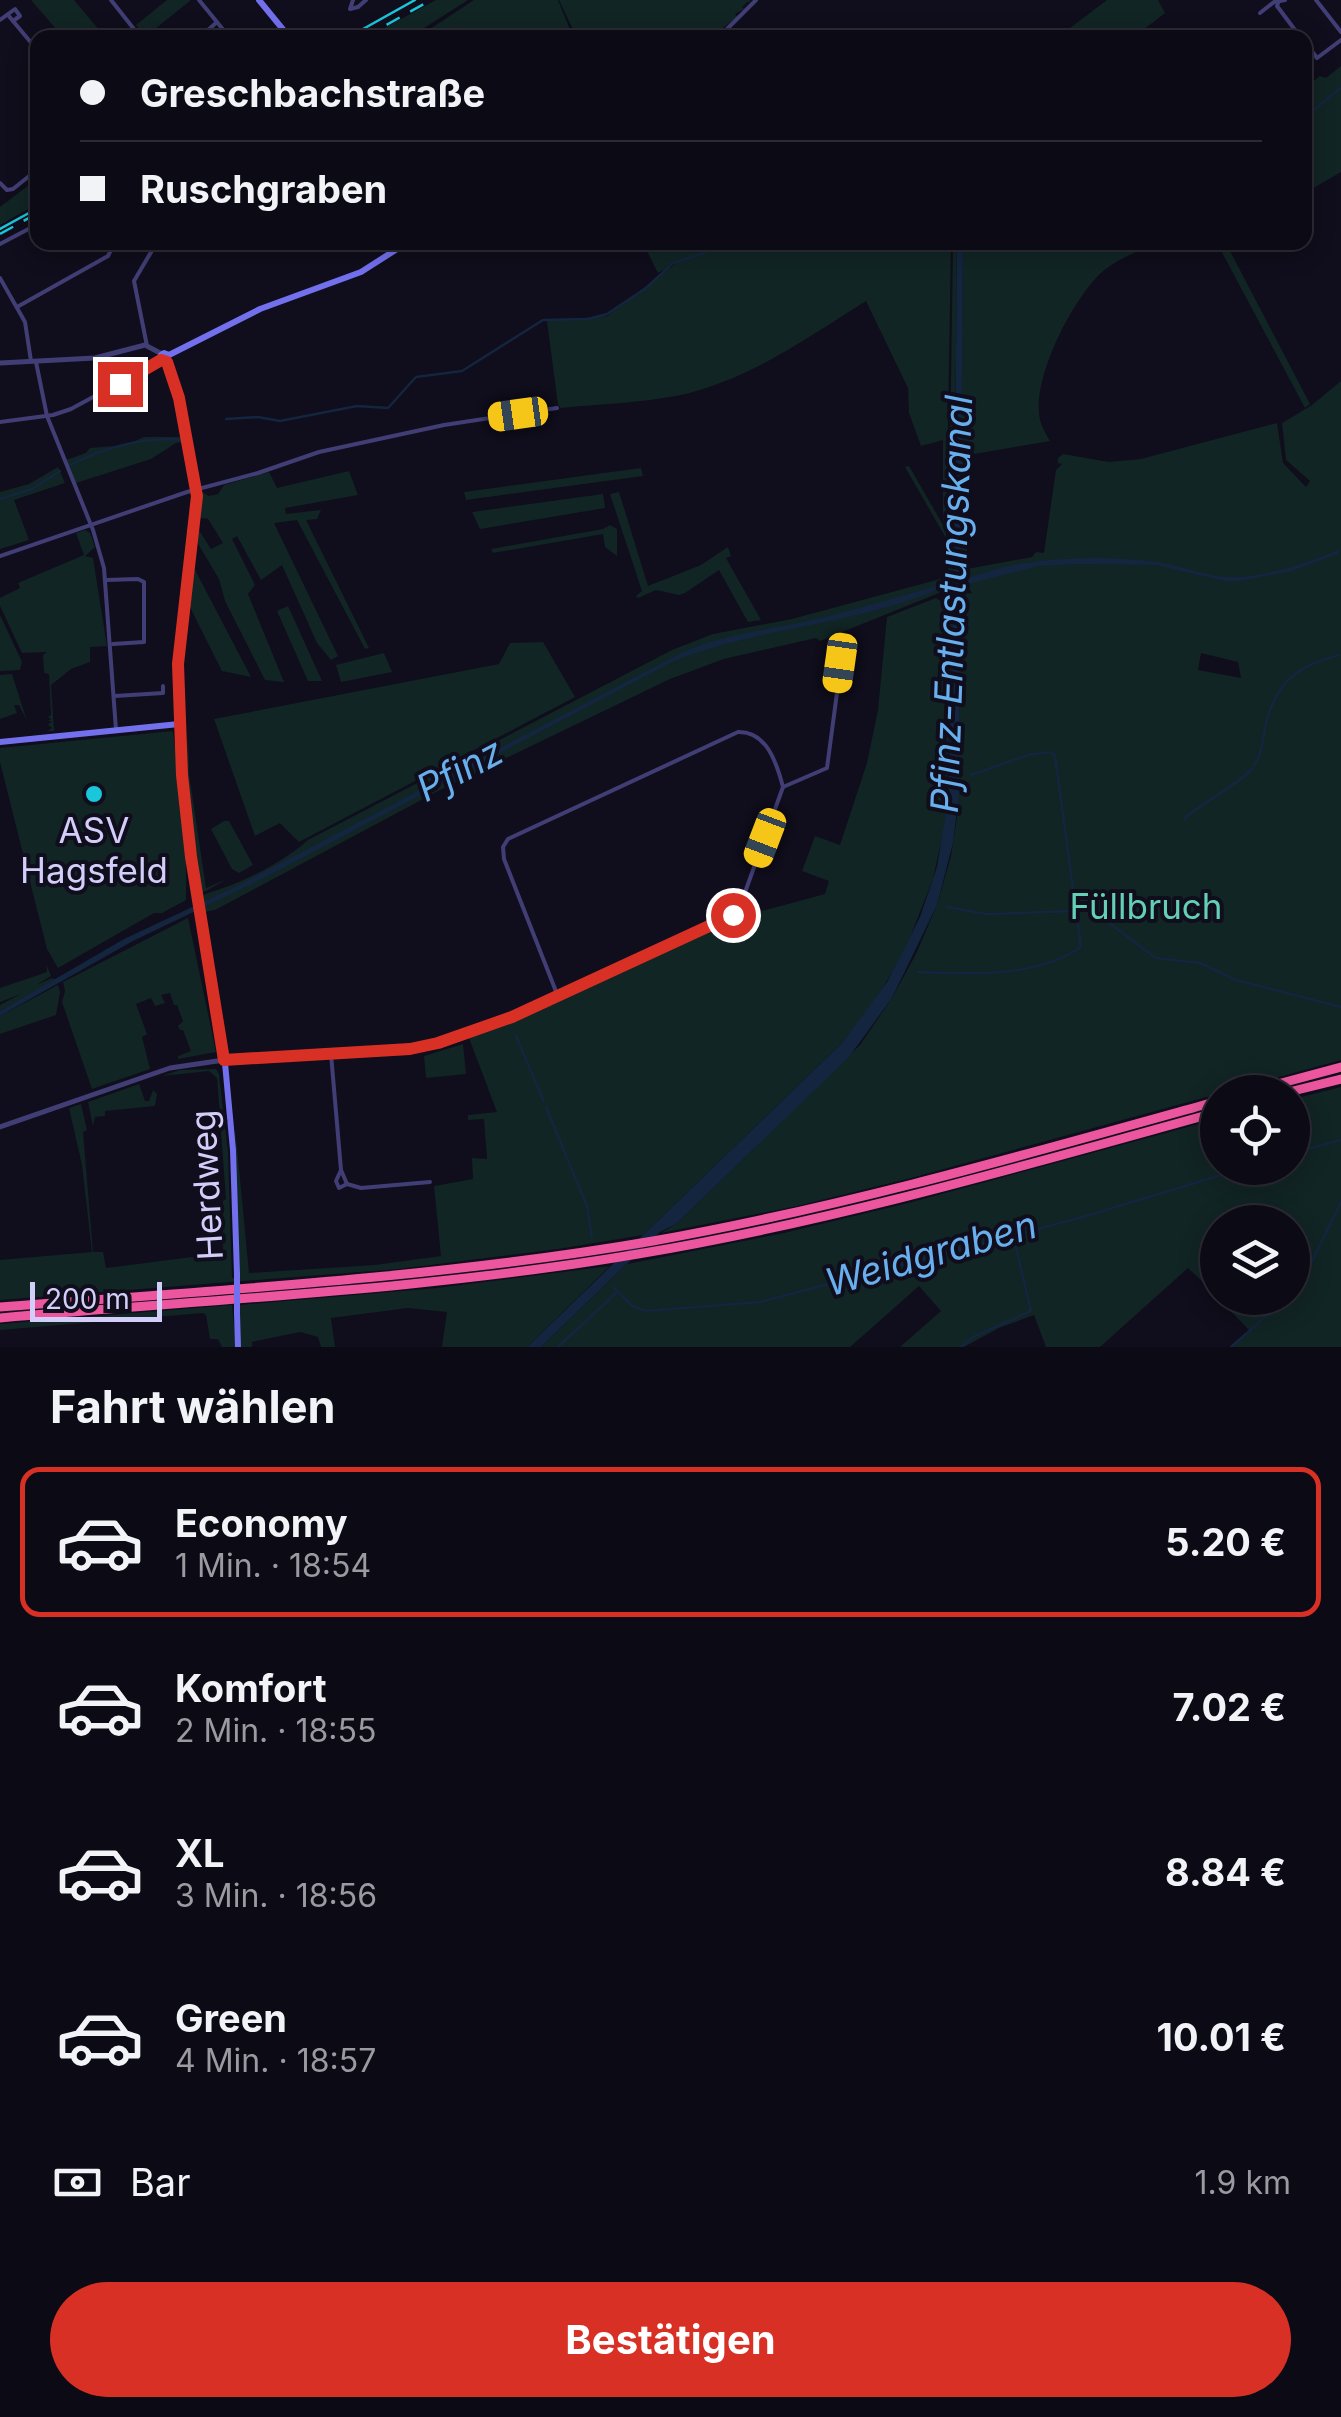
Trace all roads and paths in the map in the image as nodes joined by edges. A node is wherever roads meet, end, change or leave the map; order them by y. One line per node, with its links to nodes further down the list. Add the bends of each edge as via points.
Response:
1 (111, 0): 12 (street)
2 (259, 0): 15 (main road)
3 (352, 0): 4 (street, via 358,6)
4 (366, 0)
5 (756, 0): 16 (street)
6 (1316, 0): 18 (street)
7 (201, 1): 11 (street)
8 (1281, 1): 9 (street); 17 (street, via 1277,6)
9 (1260, 13)
10 (0, 20): 20 (street, via 8,15)
11 (218, 22): 13 (street); 14 (street)
12 (135, 30)
13 (208, 30)
14 (224, 30)
15 (283, 30)
16 (726, 30)
17 (1295, 30)
18 (1341, 32)
19 (1341, 40): 21 (street, via 1317,58)
20 (30, 41)
21 (1312, 52)
22 (30, 175): 23 (street, via 13,189)
23 (2, 186)
24 (30, 228): 25 (street)
25 (0, 244)
26 (109, 250): 30 (street)
27 (152, 250): 31 (street, via 134,282)
28 (395, 250): 32 (main road, via 361,272 260,310)
29 (0, 278): 30 (street)
30 (17, 307): 33 (street)
31 (147, 346): 32 (street); 33 (street, via 95,358)
32 (165, 358): 36 (street, via 79,406); 38 (main road, Herdweg)
33 (34, 361): 34 (street); 36 (street)
34 (0, 363)
35 (557, 408): 38 (street, via 347,446)
36 (47, 416): 37 (street); 39 (street)
37 (0, 422)
38 (196, 490): 39 (street); 46 (main road, Herdweg)
39 (90, 524): 40 (street); 41 (street)
40 (0, 556)
41 (106, 580): 42 (street); 42 (street, via 144,582 144,642)
42 (111, 644): 45 (street)
43 (840, 663): 43 (street, via 832,649 831,639 842,638); 49 (street, via 827,768)
44 (163, 686): 45 (street, via 162,693)
45 (115, 696): 47 (street)
46 (179, 724): 47 (main road); 52 (main road, Herdweg, via 186,815)
47 (116, 730): 48 (main road)
48 (0, 742)
49 (784, 787): 50 (street, via 733,915); 50 (street, via 762,738 738,732 512,836 504,859)
50 (558, 996): 51 (street, via 424,1047)
51 (331, 1054): 52 (street); 60 (street)
52 (224, 1060): 59 (street, via 170,1068); 65 (main road, Herdweg, bridge)
53 (1341, 1067): 54 (highway)
54 (1310, 1075)
55 (1341, 1078): 56 (highway)
56 (1310, 1087)
57 (1200, 1106): 63 (highway, via 901,1187 627,1245 406,1274)
58 (1200, 1117): 64 (highway, via 885,1202 640,1254 396,1286)
59 (0, 1127)
60 (341, 1170): 62 (street); 62 (street, via 339,1188)
61 (430, 1182): 62 (street)
62 (348, 1184)
63 (0, 1307)
64 (0, 1318)
65 (238, 1347)

